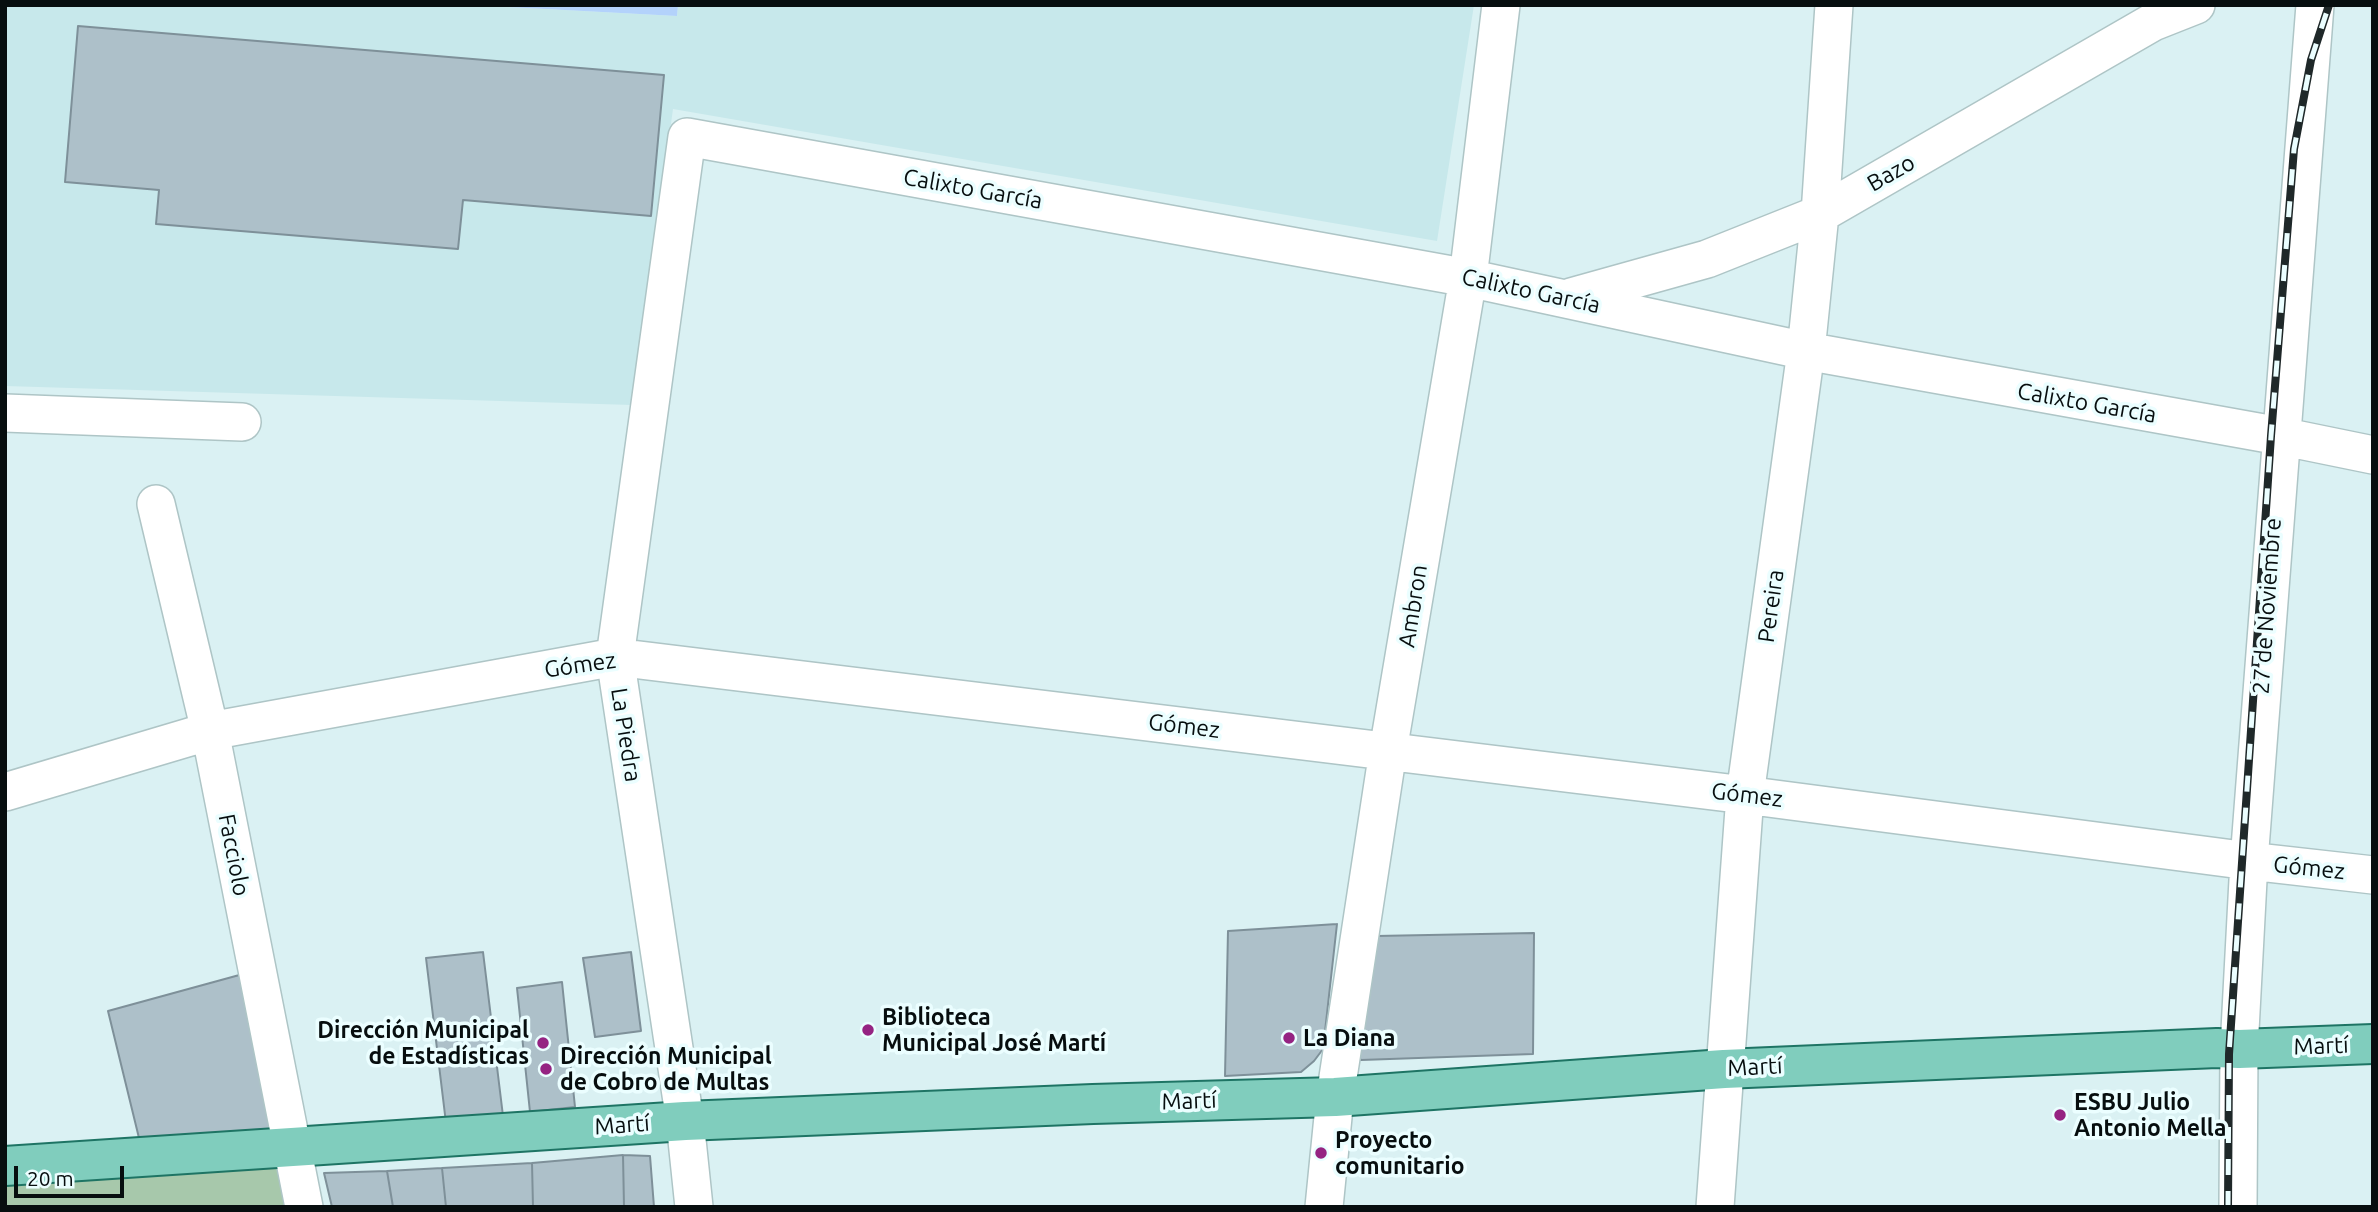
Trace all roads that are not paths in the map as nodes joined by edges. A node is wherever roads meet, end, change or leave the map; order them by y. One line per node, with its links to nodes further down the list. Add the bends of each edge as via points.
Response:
1 (1501, 5): 7 (street, Ambron)
2 (1834, 5): 6 (street, Pereira)
3 (2196, 5): 6 (street, Bazo, via 2153,22)
4 (2315, 5): 12 (street, 27 de Noviembre)
5 (687, 137): 7 (street, Calixto García); 15 (street, La Piedra)
6 (1820, 214): 8 (street, Bazo, via 1707,259); 9 (street, Pereira)
7 (1468, 278): 8 (street, Calixto García); 17 (street, Ambron)
8 (1567, 298): 9 (street, Calixto García)
9 (1806, 351): 12 (street, Calixto García); 19 (street, Pereira)
10 (5, 413): 11 (street)
11 (242, 422)
12 (2280, 436): 13 (street, Calixto García); 20 (street, 27 de Noviembre)
13 (2373, 455)
14 (156, 504): 16 (street, Facciolo)
15 (615, 657): 16 (street, Gómez); 17 (street, Gómez); 26 (street, La Piedra)
16 (210, 731): 18 (street, Gómez); 27 (street, Facciolo)
17 (1388, 751): 19 (street, Gómez); 25 (street, Ambron)
18 (5, 792)
19 (1745, 795): 20 (street, Gómez); 24 (street, Pereira)
20 (2249, 861): 21 (street, Gómez); 23 (street, 27 de Noviembre)
21 (2373, 875)
22 (2373, 1044): 23 (main road, Martí)
23 (2239, 1049): 24 (main road, Martí); 33 (street, 27 de Noviembre)
24 (1724, 1069): 25 (main road, Martí); 32 (street, Pereira)
25 (1335, 1097): 26 (main road, Martí); 31 (street, Ambron)
26 (685, 1121): 27 (main road, Martí); 30 (street, La Piedra)
27 (292, 1147): 28 (main road, Martí); 29 (street, Facciolo)
28 (5, 1166)
29 (304, 1207)
30 (694, 1207)
31 (1324, 1207)
32 (1715, 1207)
33 (2238, 1207)

